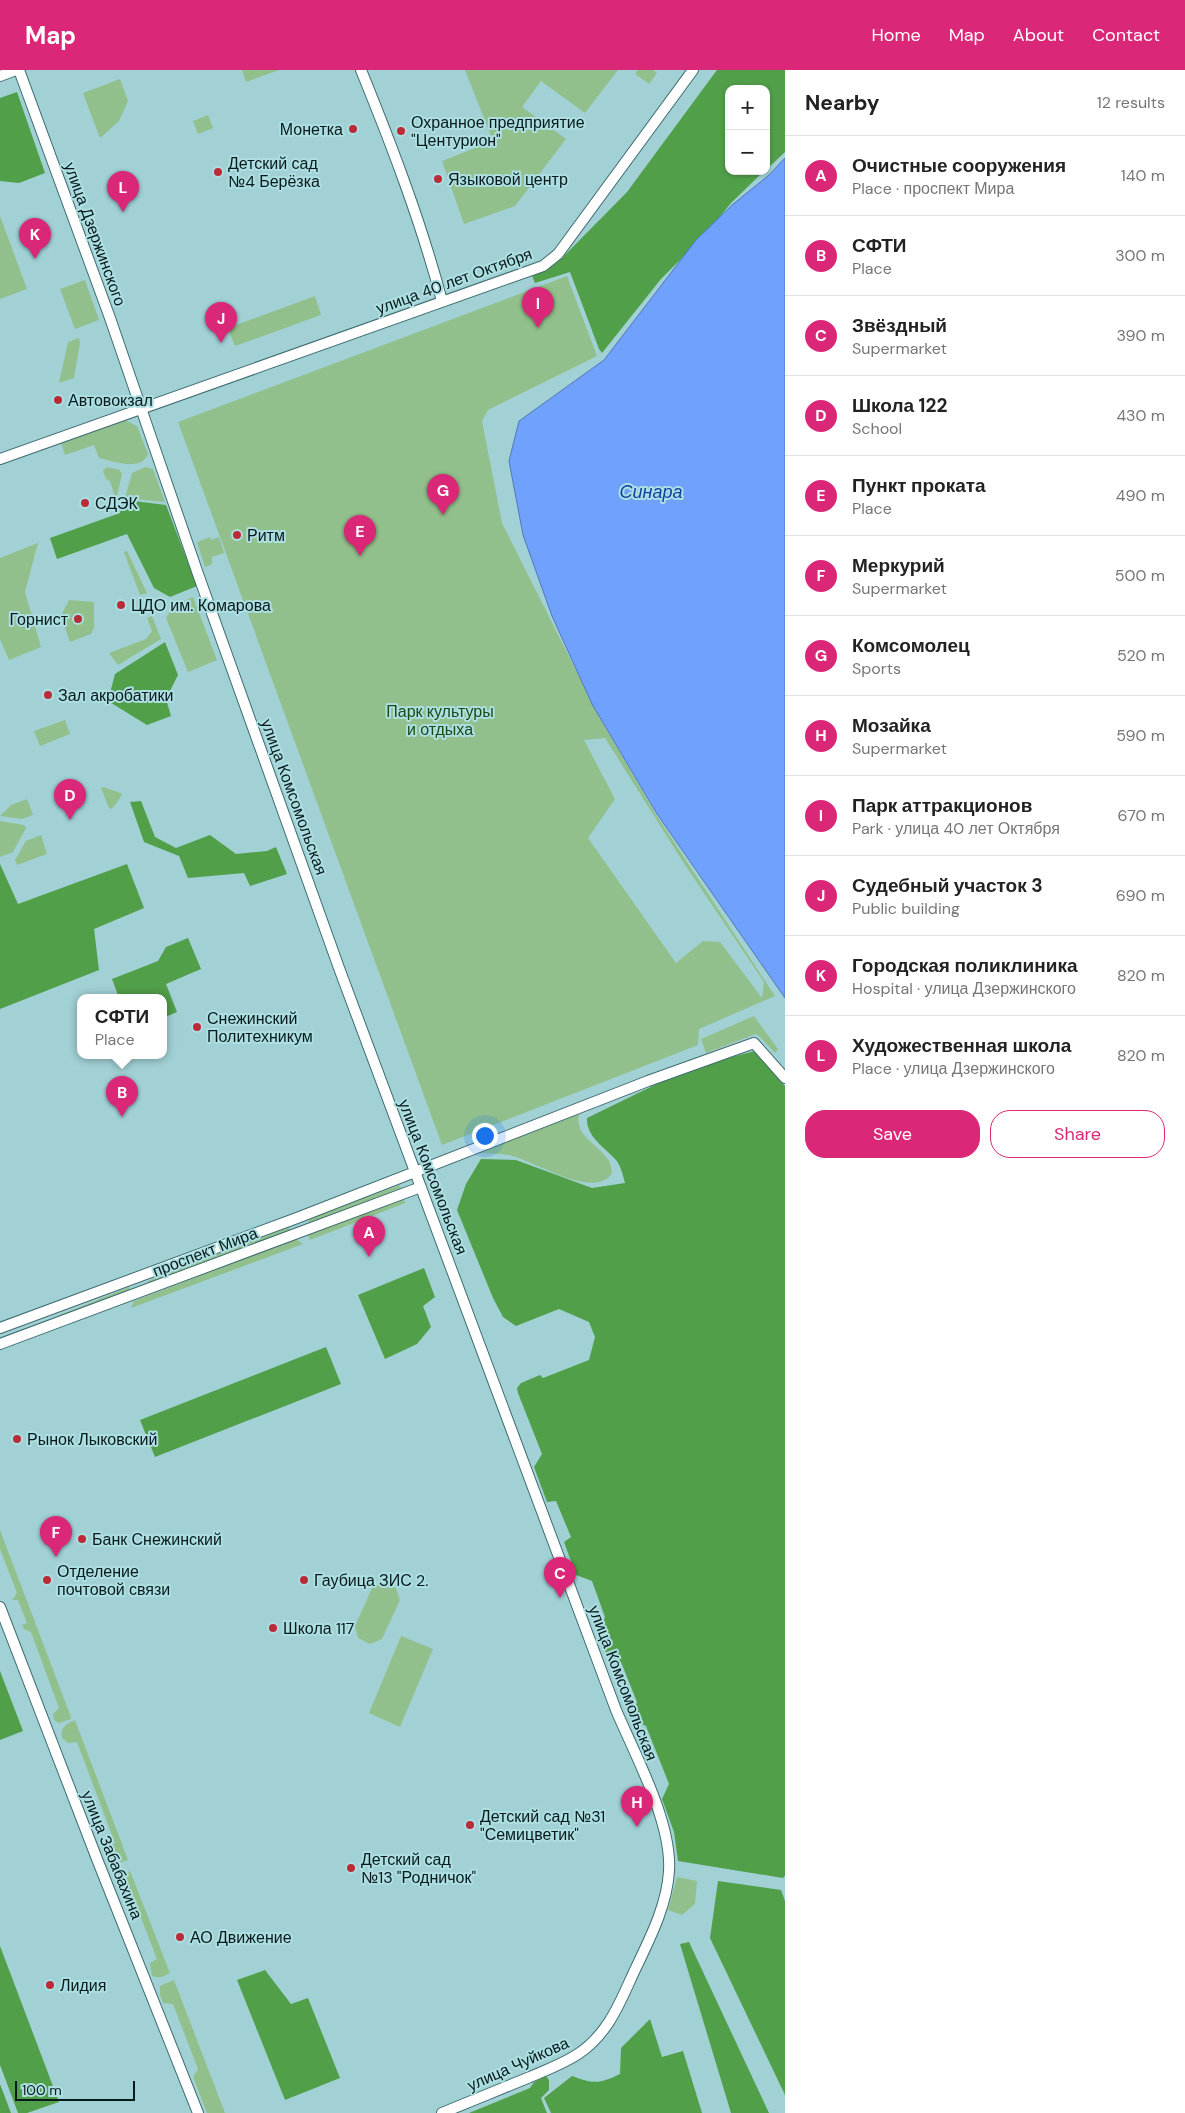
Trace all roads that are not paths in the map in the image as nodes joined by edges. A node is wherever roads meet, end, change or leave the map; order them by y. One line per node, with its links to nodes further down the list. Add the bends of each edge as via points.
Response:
1 (17, 70): 4 (street); 6 (street, улица Дзержинского)
2 (361, 70): 5 (street, via 427,244)
3 (693, 70): 5 (street, улица 40 лет Октября, via 558,254 543,266)
4 (0, 76)
5 (442, 301): 6 (street, улица 40 лет Октября)
6 (141, 409): 7 (street, улица 40 лет Октября); 9 (street, улица Комсомольская, via 333,950)
7 (0, 459)
8 (785, 1078): 9 (street, проспект Мира, via 754,1043)
9 (416, 1172): 10 (street, улица Комсомольская); 11 (street, проспект Мира)
10 (421, 1187): 12 (street, проспект Мира); 20 (street, улица Комсомольская, via 616,1710 661,1818 668,1846 667,1884 654,1928)
11 (297, 1218): 12 (street); 13 (street, проспект Мира)
12 (302, 1231): 14 (street, проспект Мира)
13 (138, 1276): 14 (street); 15 (street, проспект Мира)
14 (144, 1290): 16 (street, проспект Мира)
15 (44, 1311): 16 (street); 17 (street, проспект Мира)
16 (50, 1326): 18 (street, проспект Мира)
17 (0, 1328)
18 (0, 1344)
19 (0, 1607): 21 (street, улица Забабахина)
20 (642, 1954): 22 (street, улица Чуйкова, via 611,2021 578,2055)
21 (198, 2113)
22 (442, 2113)

